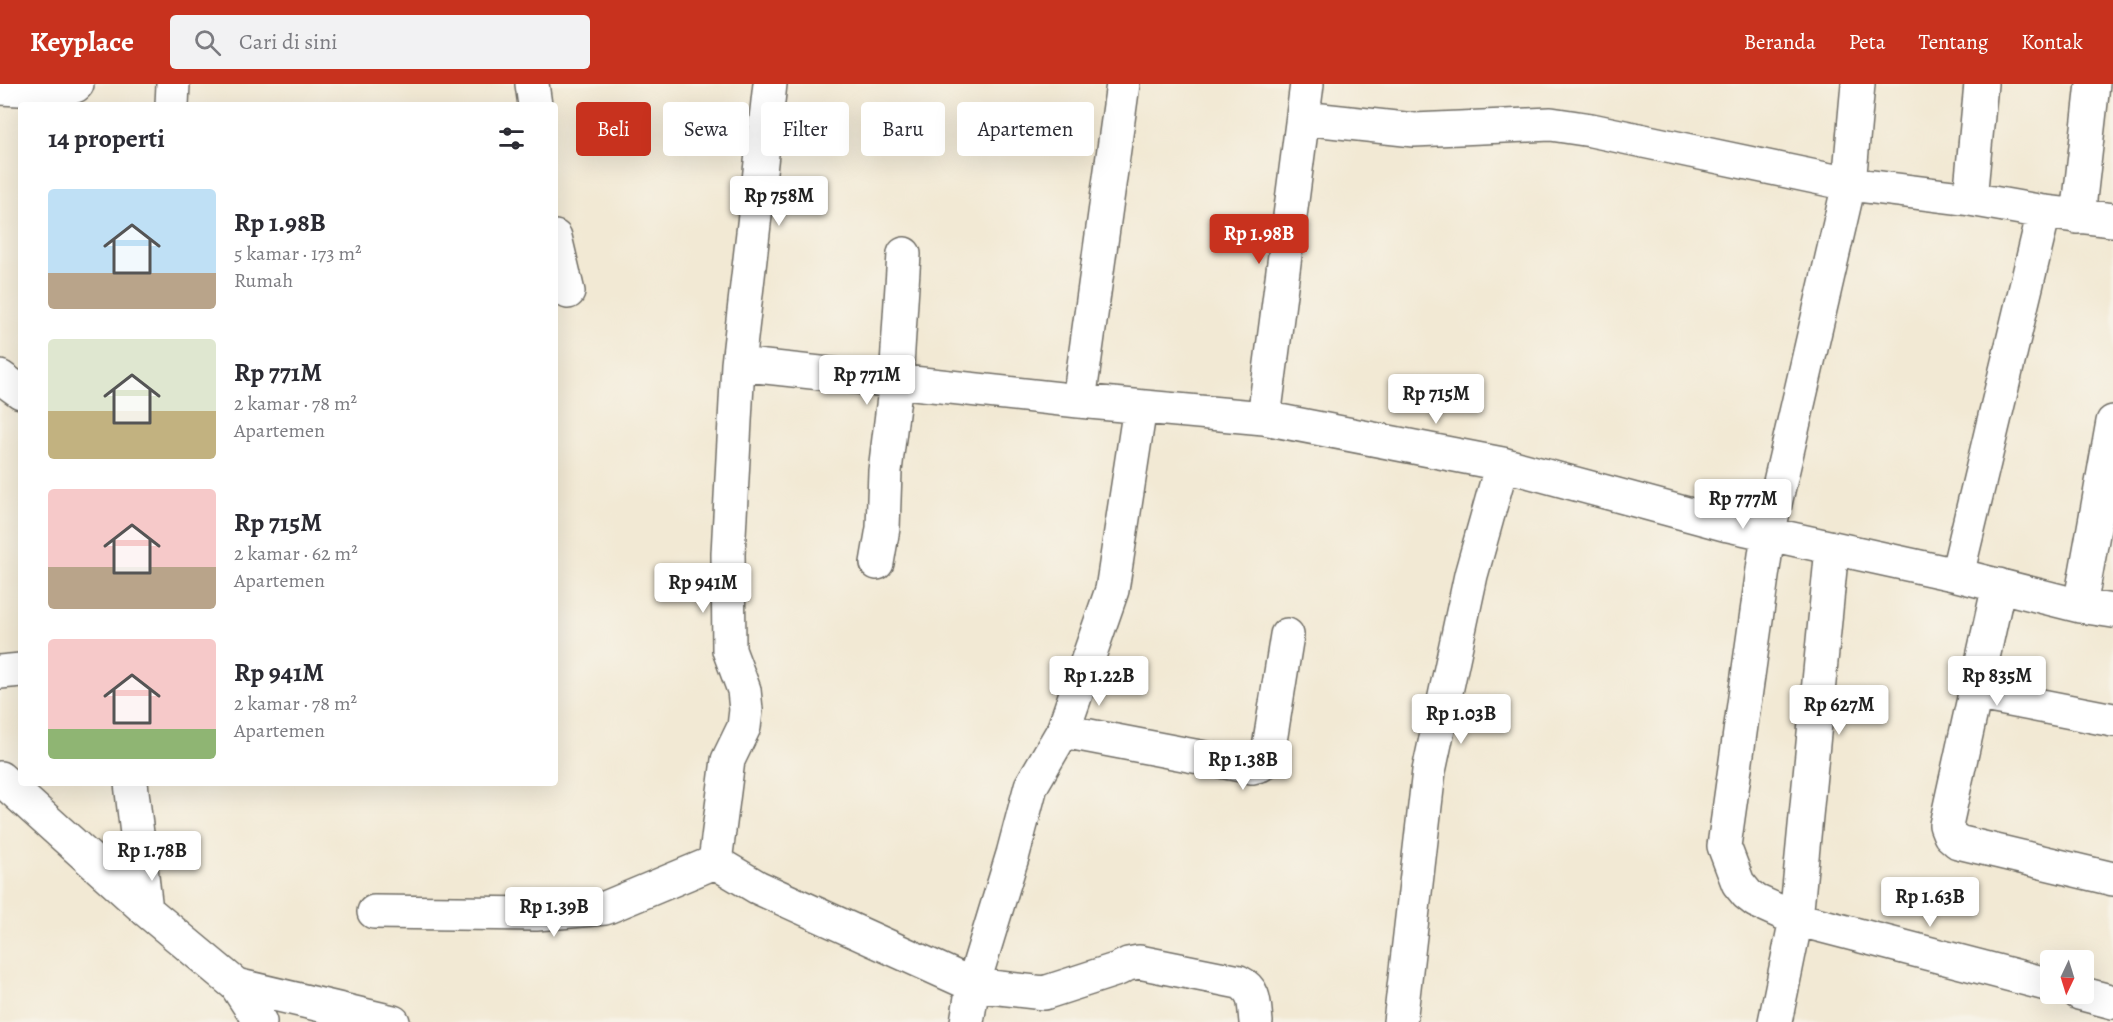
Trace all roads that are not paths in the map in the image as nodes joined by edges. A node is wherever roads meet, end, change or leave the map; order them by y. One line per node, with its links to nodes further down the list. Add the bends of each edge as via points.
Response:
1 (77, 84): 10 (street, via 59,91)
2 (172, 84): 11 (street)
3 (532, 84): 12 (street)
4 (770, 84): 22 (street)
5 (1123, 84): 26 (street)
6 (1307, 84): 13 (street)
7 (1858, 84): 14 (street)
8 (1981, 84): 15 (street)
9 (2093, 84): 17 (street)
10 (0, 88)
11 (172, 102)
12 (535, 102)
13 (1303, 118): 14 (street, via 1414,130 1551,124); 28 (street)
14 (1849, 184): 15 (street); 31 (street)
15 (1970, 199): 16 (street)
16 (2044, 212): 17 (street); 34 (street)
17 (2078, 217): 18 (street)
18 (2113, 220)
19 (558, 250): 21 (street)
20 (904, 254): 24 (street)
21 (568, 292)
22 (738, 364): 24 (street); 46 (street, via 728,554 729,650 744,690 746,710 744,727 728,760)
23 (0, 377): 25 (street)
24 (896, 381): 26 (street); 33 (street)
25 (18, 390)
26 (1079, 402): 27 (street)
27 (1140, 407): 28 (street); 43 (street, via 1112,590)
28 (1264, 418): 30 (street)
29 (2113, 422): 36 (street)
30 (1502, 464): 31 (street); 60 (street, via 1471,575 1429,771)
31 (1768, 534): 32 (street); 50 (street, via 1724,846 1738,883 1747,894)
32 (1832, 548): 34 (street); 50 (street)
33 (877, 563)
34 (1958, 575): 35 (street)
35 (1999, 585): 36 (street); 41 (street)
36 (2080, 606): 37 (street)
37 (2113, 611)
38 (1287, 635): 43 (street, via 1267,760 1260,765 1252,767)
39 (18, 670): 40 (street)
40 (0, 672)
41 (1974, 693): 42 (street); 47 (street, via 1946,825 1950,835 1958,842)
42 (2113, 720)
43 (1063, 732): 53 (street, via 1031,786)
44 (0, 778): 48 (street)
45 (131, 786): 48 (street)
46 (715, 862): 49 (street, via 605,908 536,914); 53 (street, via 757,887)
47 (2113, 879)
48 (146, 910): 52 (street)
49 (374, 912)
50 (1796, 919): 51 (street); 61 (street)
51 (2040, 983)
52 (236, 985): 56 (street); 57 (street)
53 (973, 985): 58 (street); 59 (street, via 1044,993 1139,962 1247,986 1252,991)
54 (2094, 997): 55 (street)
55 (2113, 1002)
56 (260, 1022)
57 (393, 1022)
58 (967, 1022)
59 (1256, 1022)
60 (1400, 1022)
61 (1775, 1022)

